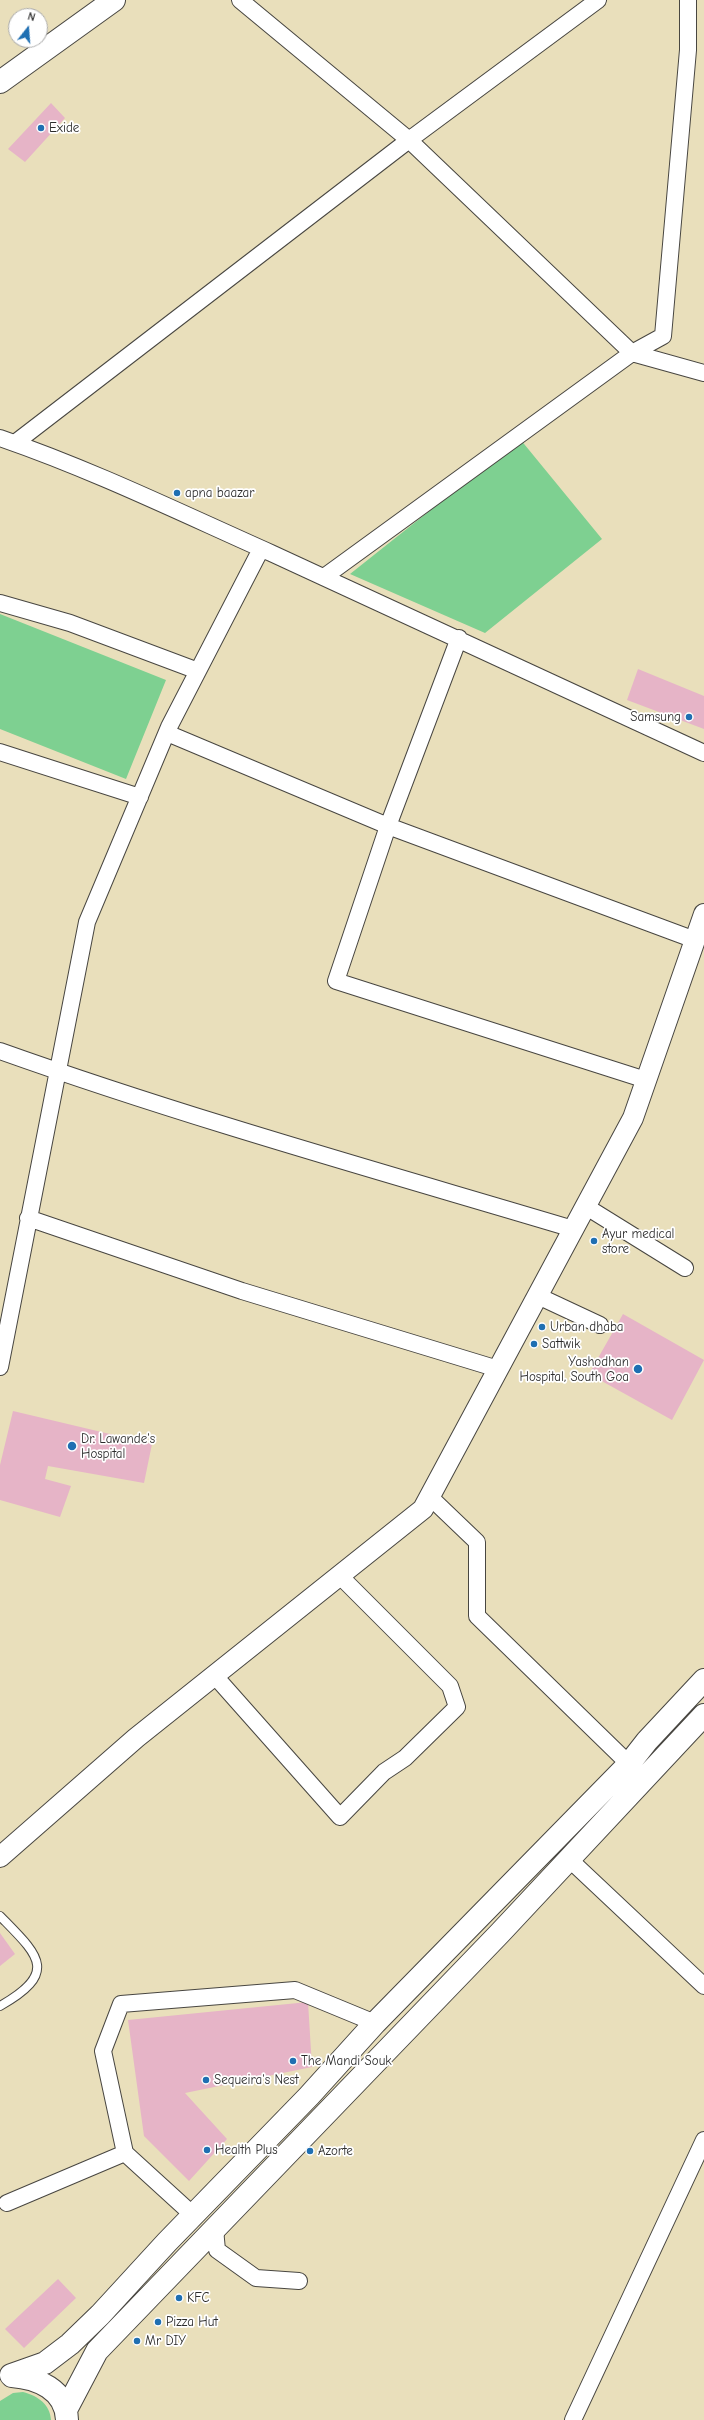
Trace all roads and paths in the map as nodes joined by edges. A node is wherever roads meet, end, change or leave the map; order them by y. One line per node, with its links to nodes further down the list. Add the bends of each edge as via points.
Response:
1 (114, 0): 5 (main road)
2 (240, 0): 6 (street)
3 (598, 0): 6 (street)
4 (688, 0): 7 (street, via 688,50 663,336)
5 (0, 82)
6 (409, 140): 7 (street); 9 (street)
7 (632, 353): 8 (street); 11 (street)
8 (704, 373)
9 (7, 440): 10 (street, via 48,454 177,509)
10 (261, 549): 11 (street); 14 (street)
11 (324, 577): 13 (street)
12 (0, 603): 14 (street, via 70,623)
13 (459, 638): 17 (street); 19 (street)
14 (198, 671): 15 (street)
15 (167, 734): 18 (street); 19 (street)
16 (0, 752): 18 (street)
17 (704, 753)
18 (140, 797): 23 (street, via 88,922)
19 (388, 826): 21 (street); 24 (street, via 336,980)
20 (704, 914): 21 (street)
21 (695, 940): 24 (street)
22 (0, 1051): 23 (street)
23 (57, 1071): 26 (street); 27 (street, via 290,1145)
24 (646, 1080): 25 (street, via 633,1118)
25 (586, 1206): 27 (street); 28 (street)
26 (28, 1218): 31 (street); 32 (street, via 242,1290)
27 (573, 1229): 29 (street)
28 (685, 1268)
29 (538, 1296): 30 (street); 32 (street)
30 (600, 1325)
31 (0, 1367)
32 (498, 1369): 33 (street)
33 (430, 1497): 34 (street, via 423,1509); 38 (street, via 477,1542 477,1616)
34 (340, 1576): 35 (street); 35 (street, via 450,1686 457,1707 405,1758 384,1772 340,1817)
35 (214, 1676): 39 (street, via 136,1738)
36 (704, 1680): 38 (main road)
37 (704, 1715): 40 (main road)
38 (629, 1764): 44 (main road)
39 (0, 1857)
40 (569, 1859): 42 (street); 49 (main road)
41 (0, 1916): 43 (lane, via 33,1951 37,1971 28,1988)
42 (704, 1986)
43 (0, 2006)
44 (375, 2023): 46 (street, via 294,1990 121,2004 103,2051); 48 (main road, via 309,2096)
45 (704, 2140): 53 (street)
46 (125, 2153): 47 (street); 48 (street)
47 (7, 2203)
48 (193, 2215): 51 (main road, via 70,2344 45,2364)
49 (215, 2229): 50 (street, via 217,2250 256,2278); 52 (main road, via 97,2351)
50 (300, 2281)
51 (4, 2375): 52 (main road, via 39,2381 51,2388 60,2398)
52 (68, 2417)
53 (573, 2420)

